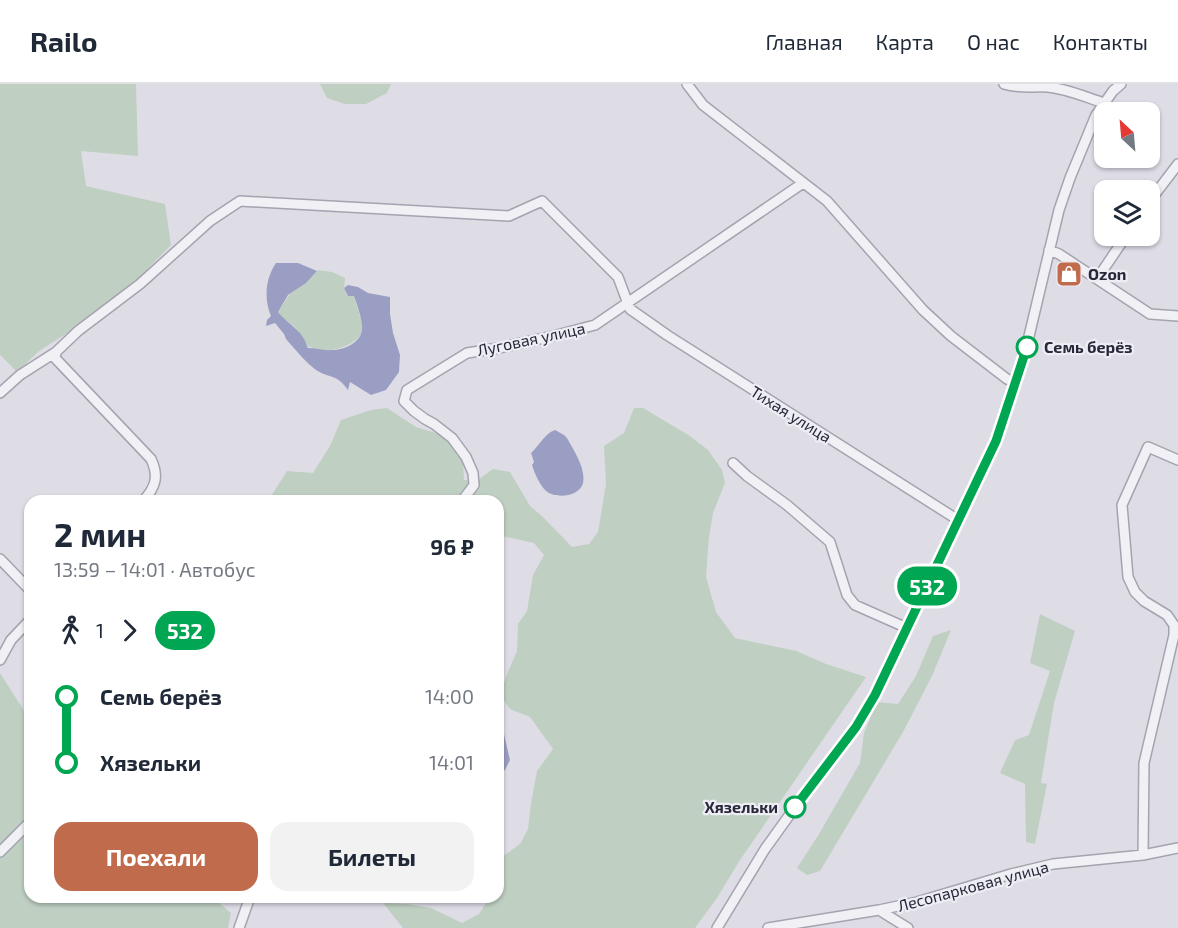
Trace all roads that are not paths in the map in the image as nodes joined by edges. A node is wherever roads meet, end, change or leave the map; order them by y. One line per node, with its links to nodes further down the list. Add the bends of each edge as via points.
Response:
1 (687, 84): 5 (street)
2 (700, 84): 5 (street)
3 (1004, 84): 6 (street, via 1070,90)
4 (1120, 84): 7 (street)
5 (694, 94): 10 (street)
6 (1101, 102)
7 (1105, 102)
8 (1094, 120): 13 (street, via 1070,178)
9 (1178, 164): 11 (street)
10 (803, 183): 15 (street, Луговая улица); 18 (street, via 827,201 923,310 951,336)
11 (1160, 188)
12 (1119, 246): 14 (street)
13 (1049, 250): 14 (street); 18 (street)
14 (1097, 279): 16 (street, via 1150,314)
15 (628, 303): 17 (street, via 618,277 542,201 509,216 240,201 210,221); 23 (street, Луговая улица, via 595,325 467,353 407,390 404,401 452,438 466,457 474,485); 24 (street, Тихая улица, via 630,309 667,335)
16 (1178, 316)
17 (56, 352): 19 (street); 22 (street, via 55,358 151,459 156,477)
18 (1016, 383): 24 (street, via 996,441)
19 (0, 393)
20 (1178, 460): 33 (street, via 1148,447 1122,505 1128,577 1135,592 1167,615 1174,625 1144,763)
21 (733, 463): 28 (street, via 830,542 847,595 855,605)
22 (148, 495)
23 (466, 495)
24 (958, 520): 28 (street)
25 (0, 559): 26 (street)
26 (24, 584)
27 (24, 626): 29 (street)
28 (907, 628): 37 (street, via 856,727 765,849)
29 (0, 660)
30 (24, 828): 32 (street)
31 (1178, 848): 33 (street, Лесопарковая улица)
32 (0, 852)
33 (1143, 855): 35 (street, Лесопарковая улица, via 1053,864)
34 (248, 903): 36 (street)
35 (879, 910): 38 (street, Лесопарковая улица); 39 (street)
36 (239, 928)
37 (717, 928)
38 (768, 928)
39 (908, 928)

